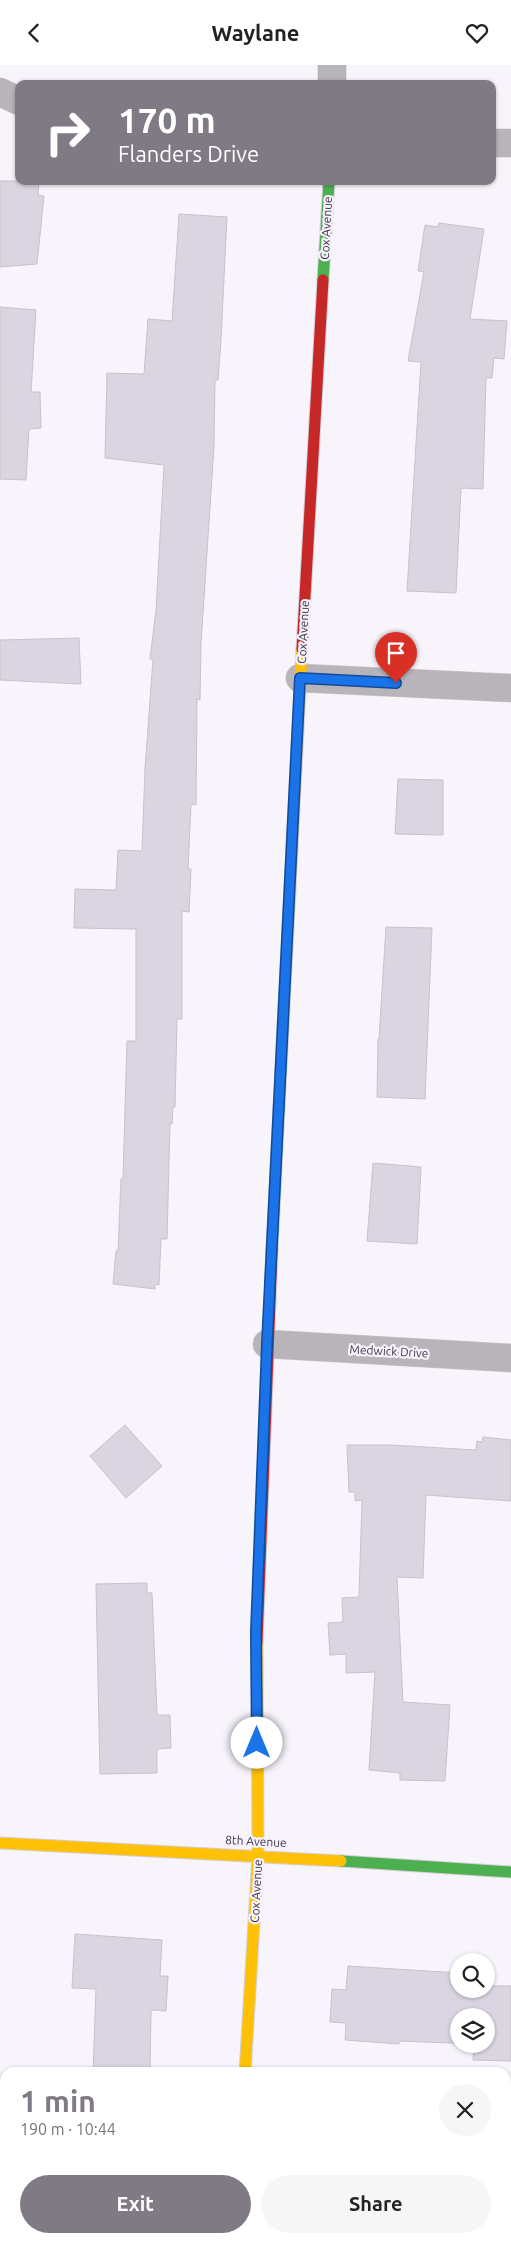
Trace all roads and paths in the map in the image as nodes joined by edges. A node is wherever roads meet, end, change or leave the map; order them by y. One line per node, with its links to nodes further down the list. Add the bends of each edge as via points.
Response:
1 (332, 65): 2 (street)
2 (332, 80)
3 (0, 92): 4 (street)
4 (15, 99)
5 (496, 143): 6 (street)
6 (511, 143)
7 (329, 185): 8 (street, Cox Avenue)
8 (300, 678): 9 (street); 10 (street, Cox Avenue)
9 (511, 688)
10 (267, 1344): 11 (street, Medwick Drive); 13 (street, Cox Avenue, via 256,1632)
11 (511, 1358)
12 (0, 1843): 13 (street, 8th Avenue)
13 (258, 1855): 14 (street, 8th Avenue); 15 (street, Cox Avenue)
14 (511, 1872)
15 (245, 2067)

